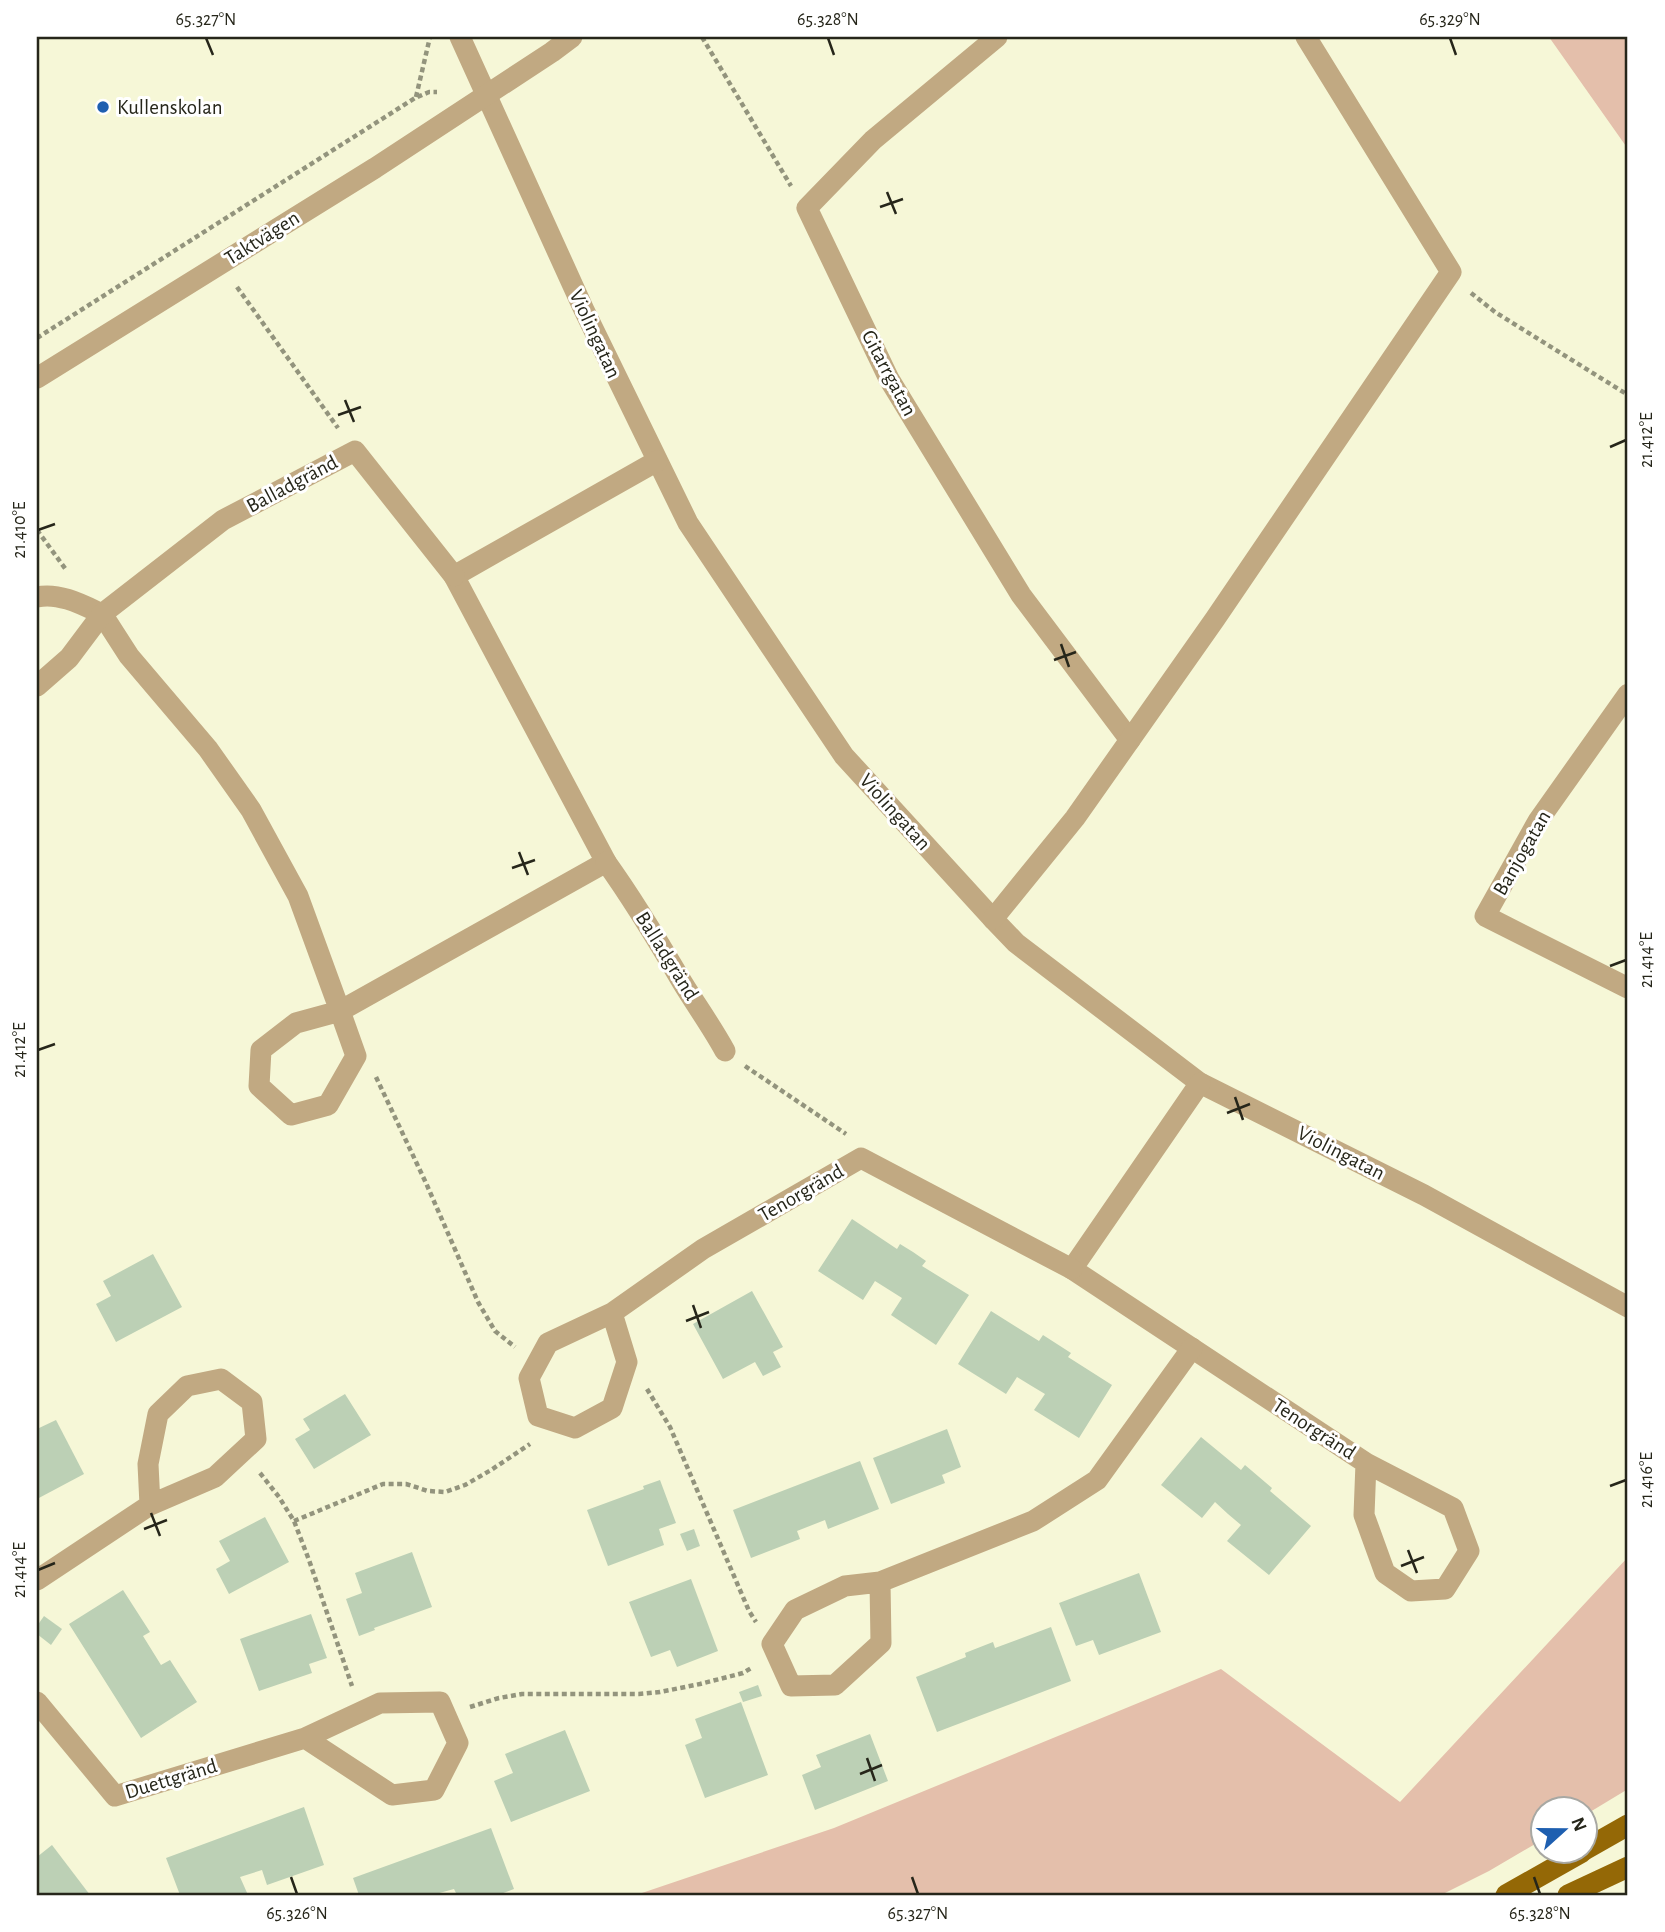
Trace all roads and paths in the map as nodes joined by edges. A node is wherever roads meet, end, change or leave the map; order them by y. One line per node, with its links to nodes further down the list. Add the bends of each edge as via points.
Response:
1 (430, 37): 9 (path)
2 (460, 37): 8 (street, Violingatan)
3 (572, 37): 8 (street, Taktvägen)
4 (702, 37): 10 (path)
5 (997, 37): 10 (street, via 873,140)
6 (1306, 37): 12 (street)
7 (440, 92): 9 (path)
8 (487, 95): 11 (street, Taktvägen); 17 (street, Violingatan)
9 (415, 98): 13 (path)
10 (807, 208): 25 (street, Gitarrgatan, via 896,390 1021,595)
11 (220, 264): 14 (street, Taktvägen); 16 (path)
12 (1451, 272): 15 (path, via 1496,312); 25 (street)
13 (37, 338)
14 (37, 379)
15 (1628, 396)
16 (355, 451): 19 (street, Balladgränd); 22 (street, Balladgränd, via 223,520)
17 (657, 461): 19 (street); 27 (street, Violingatan, via 688,523 844,757)
18 (37, 530): 21 (path, via 65,568)
19 (454, 576): 26 (street, Balladgränd)
20 (37, 597): 21 (street)
21 (80, 604): 22 (street)
22 (102, 614): 23 (street, Balladgränd, via 69,658); 29 (street, via 129,656 208,749 251,810 298,896)
23 (37, 686)
24 (1628, 694): 28 (street, Banjogatan, via 1538,821 1485,916)
25 (1130, 740): 27 (street, via 1075,818)
26 (607, 862): 29 (street); 30 (street, Balladgränd)
27 (993, 919): 32 (street, Violingatan, via 1016,943)
28 (1628, 988)
29 (340, 1010): 31 (street); 31 (street, via 296,1023 261,1050 259,1086 291,1115 328,1105)
30 (725, 1051): 33 (path, via 846,1134)
31 (356, 1056): 39 (path, via 377,1079 486,1318 505,1340)
32 (1200, 1083): 34 (street); 35 (street, Violingatan, via 1424,1195)
33 (861, 1158): 34 (street, Tenorgränd); 36 (street, Tenorgränd, via 703,1249)
34 (1072, 1269): 37 (street, Tenorgränd)
35 (1628, 1307)
36 (612, 1313): 38 (street); 39 (street, Tenorgränd, via 548,1343)
37 (1192, 1348): 42 (street, Tenorgränd); 46 (street, via 1097,1480 1033,1521)
38 (627, 1362): 40 (street, via 611,1408 575,1429); 47 (path, via 670,1427 748,1611)
39 (537, 1363): 40 (street, via 528,1378)
40 (538, 1416): 44 (path, via 531,1444 464,1485 437,1492 407,1484 383,1484)
41 (243, 1451): 43 (street, via 215,1477); 43 (street, via 256,1438 253,1402 220,1379 187,1386 158,1414 148,1464); 44 (path)
42 (1366, 1463): 42 (street, Tenorgränd, via 1453,1507 1469,1551 1445,1588 1411,1591 1385,1573 1364,1515)
43 (150, 1505): 45 (street)
44 (294, 1521): 49 (path)
45 (37, 1580)
46 (880, 1583): 47 (street, via 845,1586 795,1610); 47 (street, via 881,1643 835,1685 790,1686)
47 (772, 1644): 50 (path, via 757,1664 743,1673 700,1684 639,1694 522,1694)
48 (37, 1702): 51 (street, Duettgränd, via 115,1797)
49 (361, 1712): 50 (street, Duettgränd, via 380,1703 440,1702); 51 (street, Duettgränd)
50 (446, 1716): 51 (street, via 458,1743 433,1790 391,1795)
51 (305, 1738)
52 (1628, 1825): 53 (main road)
53 (1598, 1842)
54 (1557, 1866): 56 (main road)
55 (1628, 1867): 57 (main road)
56 (1506, 1895)
57 (1568, 1895)

